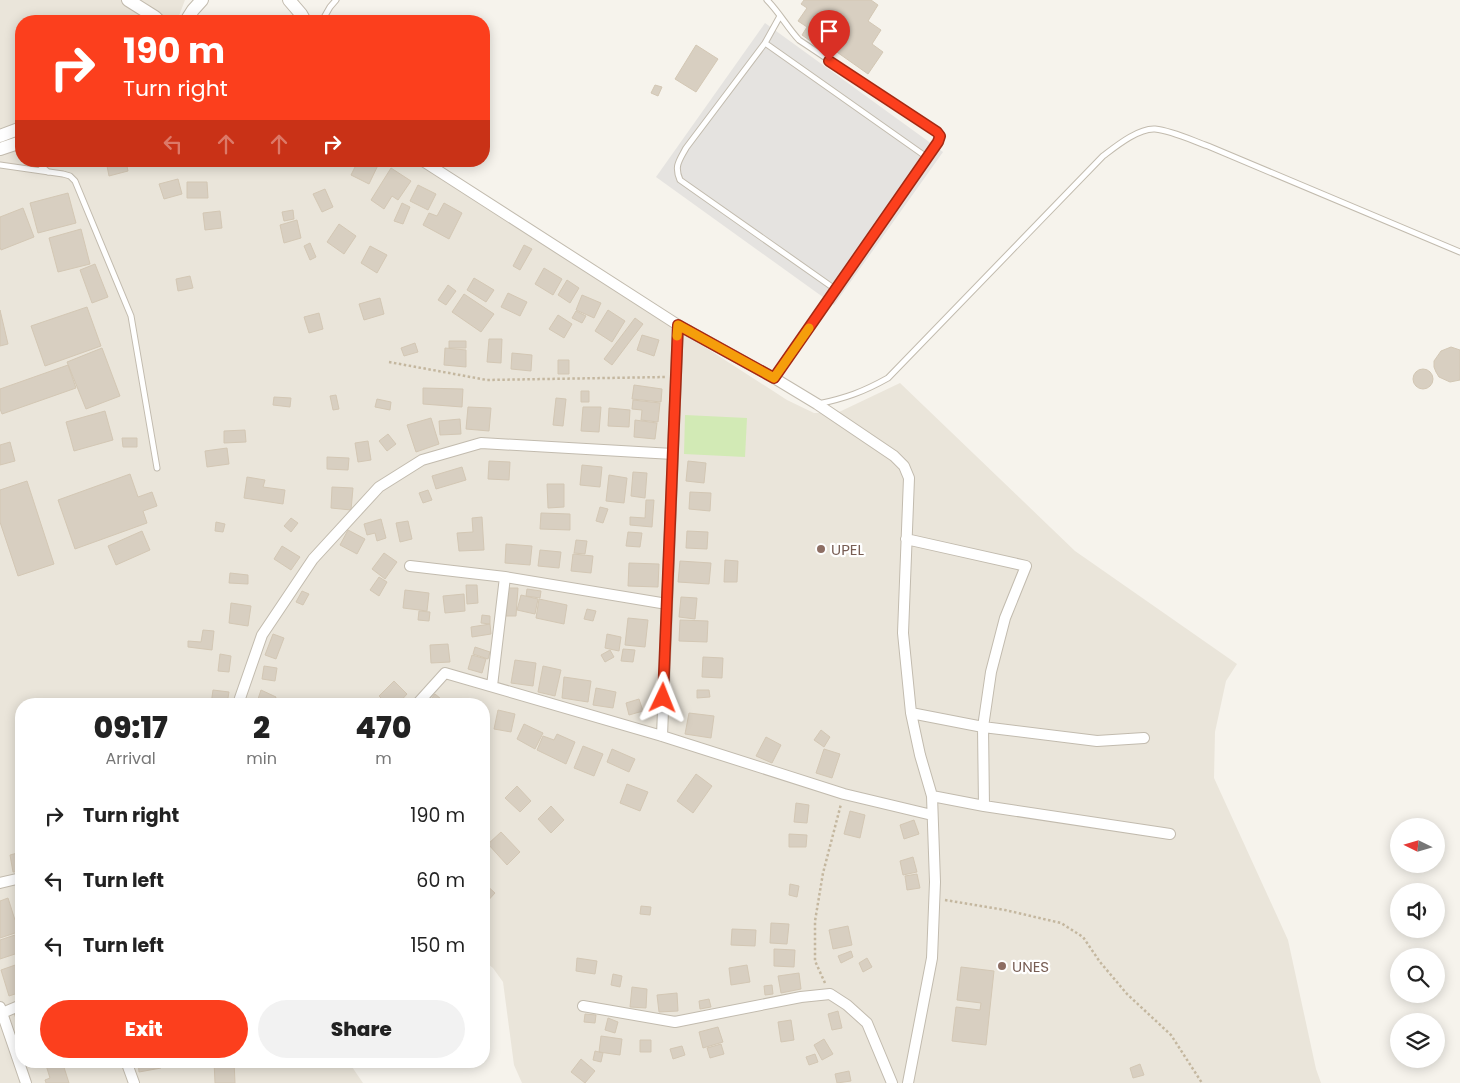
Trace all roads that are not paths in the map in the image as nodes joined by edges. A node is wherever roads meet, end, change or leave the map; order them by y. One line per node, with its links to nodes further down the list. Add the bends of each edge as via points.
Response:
1 (128, 0): 6 (street)
2 (201, 0): 7 (street)
3 (289, 0): 8 (street)
4 (336, 0): 9 (lane)
5 (766, 0): 10 (lane)
6 (152, 15)
7 (190, 15)
8 (302, 15)
9 (325, 15)
10 (780, 16): 11 (lane); 16 (lane, via 799,40 937,132 940,136 938,142)
11 (765, 43): 16 (lane); 22 (lane, via 686,148 676,171 680,180)
12 (15, 130): 13 (street)
13 (0, 136)
14 (15, 144): 15 (street)
15 (0, 149)
16 (928, 158): 22 (lane)
17 (0, 165): 20 (lane)
18 (42, 167): 20 (lane)
19 (432, 167): 23 (street)
20 (48, 172): 27 (lane, via 70,176 75,181 131,316)
21 (1460, 252): 25 (lane, via 1208,146 1153,129 1123,140 1103,156 888,378 868,390)
22 (835, 289): 24 (lane)
23 (678, 325): 24 (street); 26 (street)
24 (774, 378): 25 (street)
25 (817, 404): 28 (street, via 904,466 909,478)
26 (673, 454): 31 (street); 33 (street, via 481,443 422,460 378,487 313,558 262,635)
27 (157, 468)
28 (906, 539): 35 (street, via 903,633); 36 (street, via 1026,566 1005,618 991,672)
29 (410, 566): 30 (street)
30 (505, 577): 31 (street); 32 (street)
31 (667, 604): 37 (street)
32 (492, 686): 34 (street, via 445,673); 37 (street)
33 (240, 698)
34 (423, 698)
35 (911, 713): 36 (street); 39 (street)
36 (983, 727): 38 (street, via 1097,741); 40 (street)
37 (662, 736): 41 (street, via 844,794)
38 (1144, 738)
39 (932, 796): 40 (street); 41 (street)
40 (984, 806): 42 (street)
41 (932, 815): 54 (street, via 935,882 932,958)
42 (1170, 834)
43 (15, 879): 44 (street)
44 (0, 883)
45 (582, 1006): 53 (street, via 675,1022 830,994 867,1023)
46 (15, 1008): 47 (street)
47 (1, 1011): 48 (street)
48 (15, 1051)
49 (21, 1068): 51 (street)
50 (129, 1068): 52 (street)
51 (26, 1083)
52 (134, 1083)
53 (892, 1083)
54 (908, 1083)

